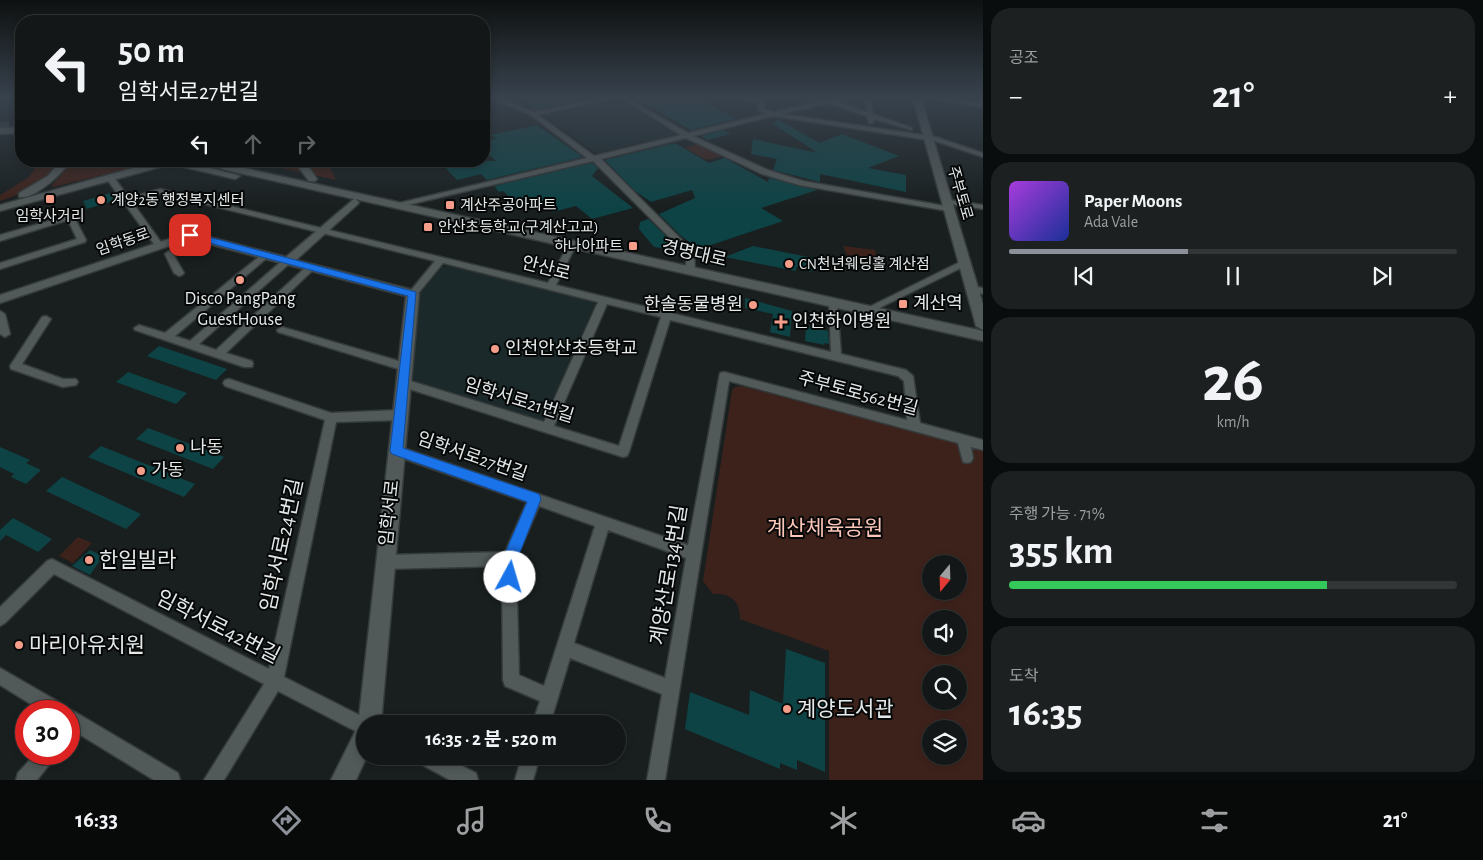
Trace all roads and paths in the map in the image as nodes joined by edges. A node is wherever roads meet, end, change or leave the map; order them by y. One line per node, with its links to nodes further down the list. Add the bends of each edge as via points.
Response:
1 (560, 134): 7 (street)
2 (915, 134): 5 (street)
3 (923, 134): 5 (street)
4 (686, 135): 7 (street); 18 (street, via 780,177)
5 (928, 136): 6 (street); 18 (street, 주부토로)
6 (983, 154)
7 (592, 158): 19 (street); 33 (street, via 598,160 691,254)
8 (62, 167): 20 (street, via 35,190)
9 (149, 167): 14 (street)
10 (230, 167): 19 (street, 경명대로)
11 (230, 167): 17 (street, 경명대로)
12 (233, 167): 15 (street, 경명대로)
13 (303, 167): 15 (street)
14 (110, 178): 16 (street); 20 (street)
15 (312, 179): 19 (street, 경명대로, via 378,195)
16 (127, 201): 22 (street, 안산로, via 160,191); 25 (street)
17 (354, 202): 19 (street, 경명대로); 22 (street)
18 (947, 205): 21 (street); 30 (street, 주부토로)
19 (398, 206): 24 (street, 경명대로)
20 (0, 207)
21 (983, 208)
22 (322, 231): 28 (street, 안산로); 29 (street)
23 (0, 238): 31 (street, via 70,217 82,240)
24 (572, 245): 33 (street, 경명대로); 35 (street)
25 (159, 246): 27 (street, 임학동로, via 190,235); 39 (street, 임학동로)
26 (169, 254): 34 (street)
27 (264, 255): 29 (street, 임학동로); 51 (street)
28 (440, 260): 35 (street, 안산로); 38 (street)
29 (287, 261): 32 (street); 52 (street)
30 (964, 263): 36 (street, 주부토로); 42 (street)
31 (0, 266)
32 (311, 267): 38 (street); 53 (street)
33 (690, 271): 41 (street, 경명대로)
34 (179, 273)
35 (550, 287): 40 (street, 안산로)
36 (971, 289): 37 (street); 46 (street, 주부토로)
37 (983, 291)
38 (413, 294): 56 (street, 임학서로)
39 (0, 299)
40 (604, 300): 44 (street, 안산로); 63 (street)
41 (834, 304): 42 (street, 경명대로); 54 (street)
42 (866, 311): 50 (street, 경명대로)
43 (0, 314): 49 (street)
44 (667, 315): 54 (street, 안산로); 63 (street, 임학서로21번길, via 623,452)
45 (46, 319): 58 (street, via 15,366 63,383)
46 (983, 326)
47 (139, 328): 51 (street)
48 (282, 330): 56 (street, 임학서로21번길)
49 (5, 334)
50 (983, 336)
51 (167, 337): 52 (street)
52 (192, 345): 53 (street)
53 (218, 354): 55 (street)
54 (836, 357): 62 (street, 안산로, via 902,373 909,379)
55 (248, 364)
56 (404, 375): 60 (street, 임학서로); 63 (street, 임학서로21번길)
57 (724, 376): 62 (street, 주부토로562번길); 70 (street, 계양산로134번길)
58 (72, 382)
59 (229, 383): 61 (street)
60 (400, 414): 61 (street); 66 (street, 임학서로)
61 (331, 418): 76 (street, 임학서로24번길)
62 (914, 426): 64 (street, 주부토로562번길)
63 (547, 428)
64 (963, 439): 65 (street, 주부토로562번길); 67 (street)
65 (983, 444)
66 (397, 451): 68 (street, 임학서로27번길); 72 (street, 임학서로)
67 (967, 458)
68 (535, 499): 69 (street, 임학서로27번길); 71 (street, 임학서로27번길)
69 (604, 522): 70 (street, 임학서로27번길); 74 (street)
70 (694, 554): 77 (street, 계양산로134번길)
71 (510, 560): 72 (street, 임학서로); 78 (street, 임학서로27번길, via 511,680)
72 (385, 562): 80 (street, 임학서로)
73 (2, 612): 76 (street, 임학서로42번길, via 52,566)
74 (565, 648): 77 (street); 78 (street)
75 (0, 676): 79 (street)
76 (275, 680): 82 (street, 임학서로42번길); 90 (street, 임학서로24번길)
77 (672, 690): 94 (street, 계양산로134번길)
78 (549, 696): 81 (street)
79 (40, 700)
80 (369, 715)
81 (544, 715)
82 (356, 721)
83 (80, 728): 89 (street)
84 (356, 753): 91 (street)
85 (38, 765): 88 (street)
86 (440, 765): 92 (street)
87 (528, 765): 93 (street)
88 (25, 780)
89 (171, 780)
90 (213, 780)
91 (343, 780)
92 (469, 780)
93 (524, 780)
94 (656, 780)

